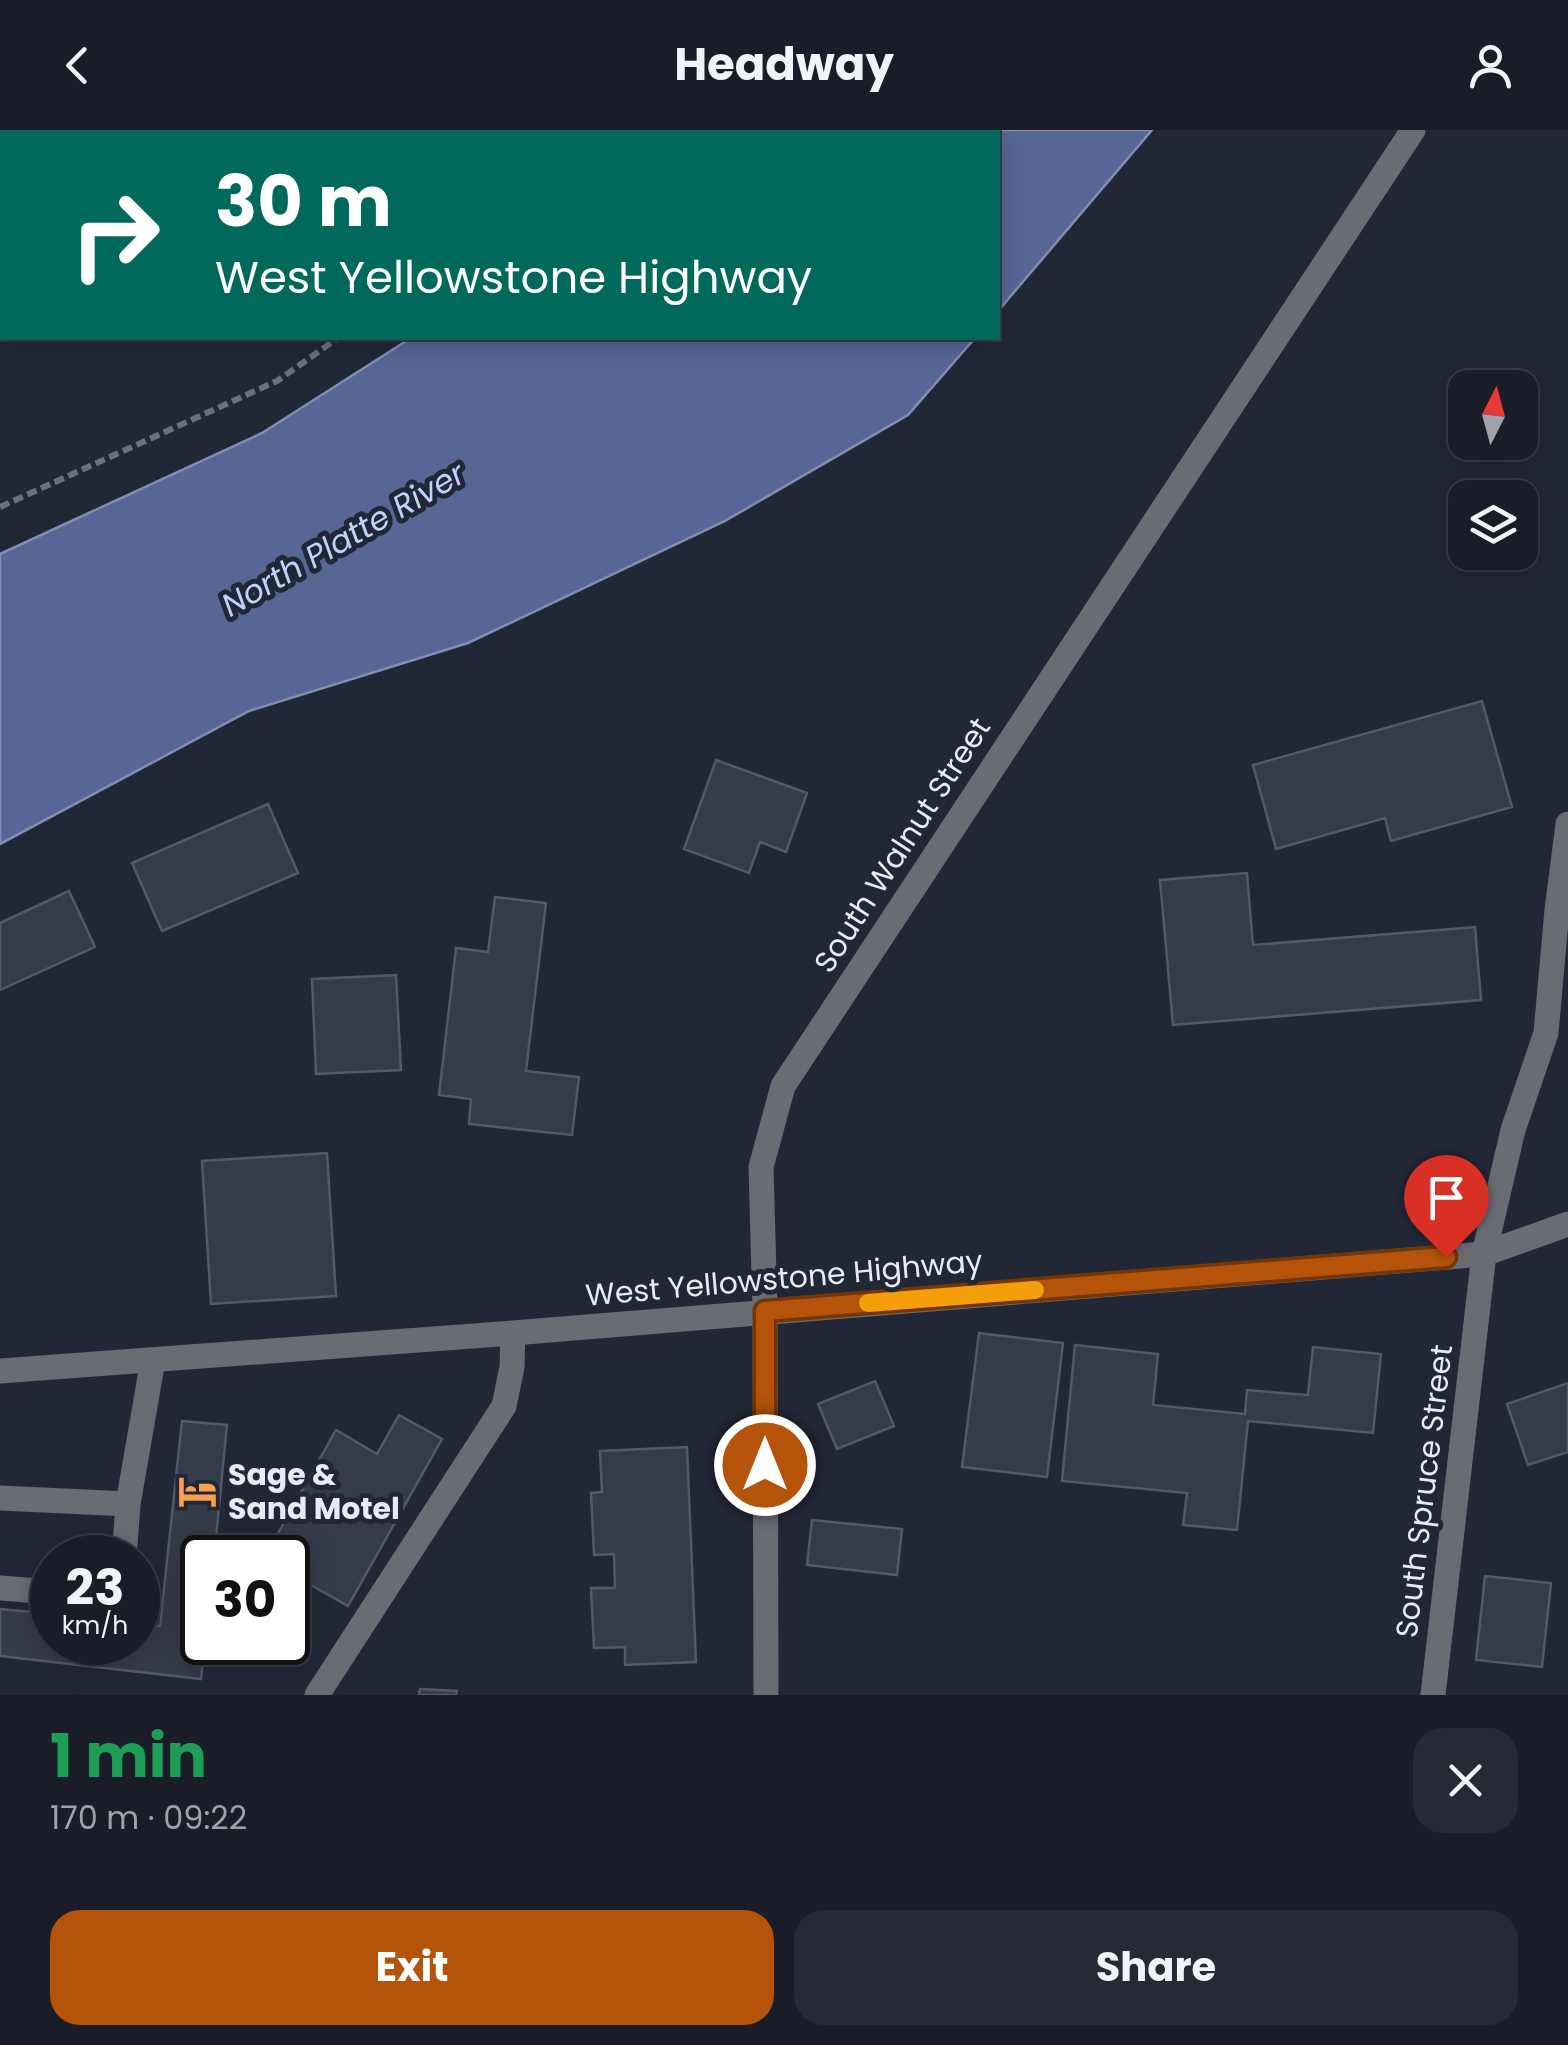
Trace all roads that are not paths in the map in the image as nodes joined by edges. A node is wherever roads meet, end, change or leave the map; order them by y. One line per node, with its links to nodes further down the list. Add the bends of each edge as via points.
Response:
1 (1413, 130): 6 (street, South Walnut Street, via 782,1086 761,1167)
2 (1568, 824): 3 (street, South Spruce Street)
3 (1563, 908): 5 (street, South Spruce Street, via 1546,1034 1513,1130)
4 (1568, 1224): 5 (street, West Yellowstone Highway)
5 (1484, 1254): 6 (street, West Yellowstone Highway); 17 (street, South Spruce Street)
6 (765, 1311): 7 (street, West Yellowstone Highway); 16 (street, South Walnut Street)
7 (513, 1333): 8 (street, West Yellowstone Highway); 15 (street, via 504,1406)
8 (153, 1360): 9 (street, West Yellowstone Highway); 11 (street)
9 (0, 1372)
10 (0, 1498): 11 (street)
11 (128, 1504): 12 (street)
12 (126, 1535)
13 (0, 1588): 14 (street)
14 (30, 1590)
15 (317, 1695)
16 (766, 1695)
17 (1433, 1695)

